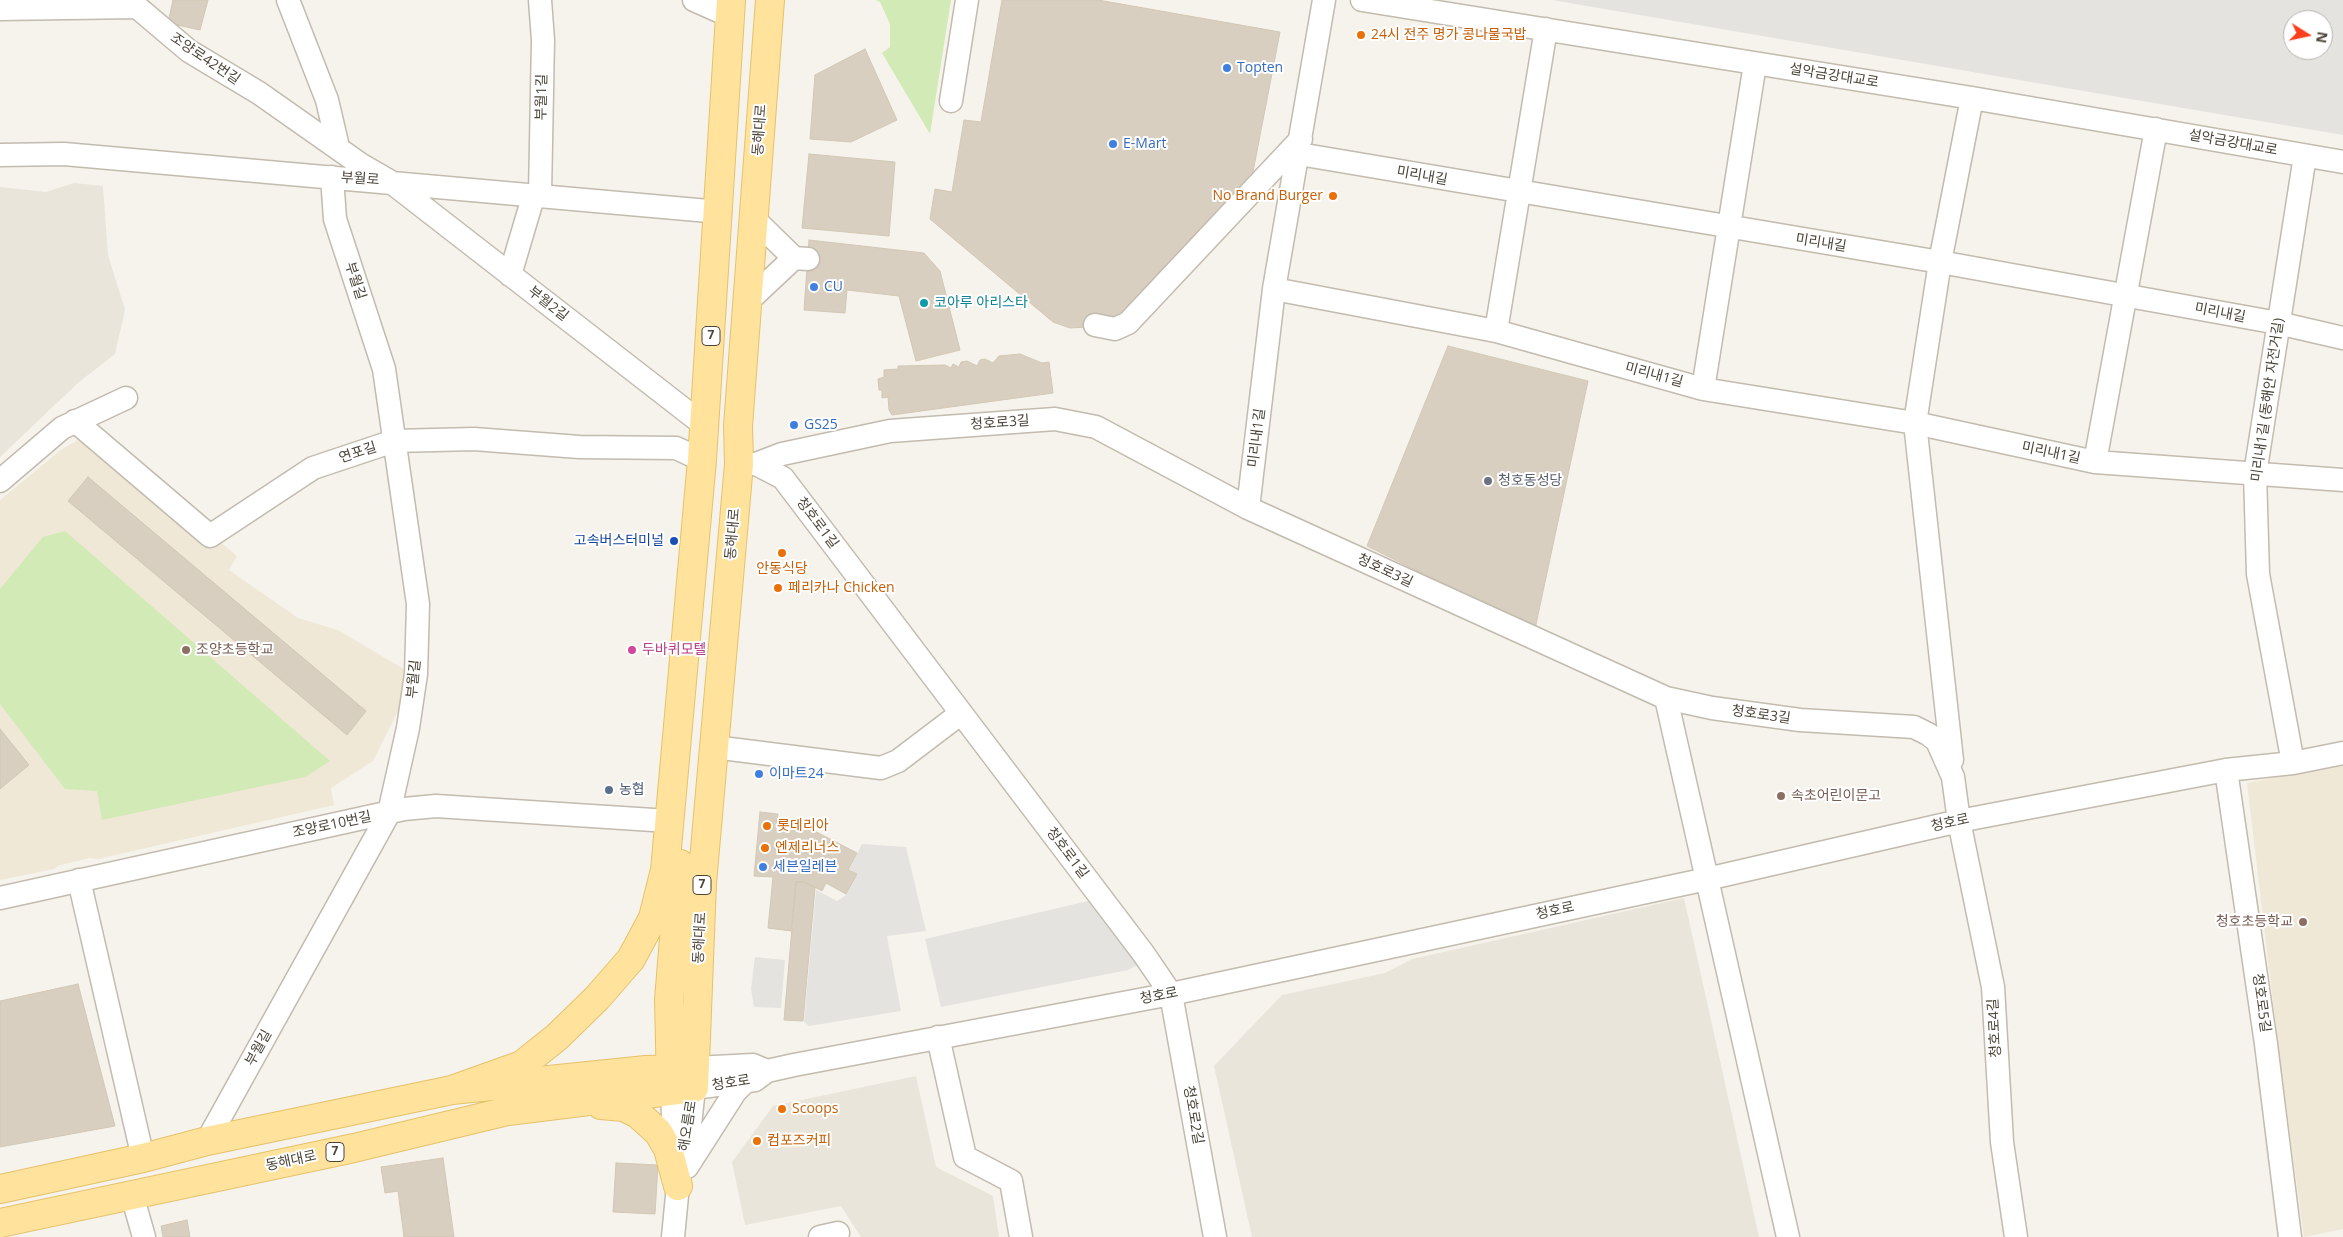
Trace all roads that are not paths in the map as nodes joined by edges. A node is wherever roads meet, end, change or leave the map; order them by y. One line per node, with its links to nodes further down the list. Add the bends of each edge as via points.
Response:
1 (288, 0): 17 (street, via 327,100)
2 (540, 0): 25 (street, 부월1길, via 543,40)
3 (694, 0): 9 (street)
4 (770, 0): 27 (main road, 동해대로 / 7)
5 (967, 0): 14 (street)
6 (1324, 0): 16 (street)
7 (1362, 0): 11 (street, 설악금강대교로)
8 (135, 4): 10 (street, 조양로42번길); 17 (street, 조양로42번길, via 189,52 259,93)
9 (731, 8): 26 (main road, 동해대로 / 7)
10 (0, 9)
11 (1546, 29): 12 (street, 설악금강대교로); 24 (street)
12 (1755, 64): 13 (street, 설악금강대교로); 28 (street)
13 (1972, 98): 15 (street, 설악금강대교로); 29 (street)
14 (951, 101)
15 (2156, 129): 19 (street, 설악금강대교로); 32 (street)
16 (1302, 137): 21 (street); 24 (street, 미리내길); 31 (street); 35 (street, via 1128,323 1115,329)
17 (338, 146): 23 (street, 조양로42번길, via 360,164)
18 (0, 155): 22 (street, 부월로, via 64,154)
19 (2305, 156): 20 (street, 설악금강대교로); 34 (street, 미리내1길 (동해안 자전거길))
20 (2343, 162)
21 (1254, 170)
22 (332, 177): 23 (street, 부월로); 43 (street, 부월길, via 334,219 384,369)
23 (391, 182): 25 (street, 부월로); 30 (street, 부월2길)
24 (1520, 192): 28 (street, 미리내길); 36 (street)
25 (537, 194): 26 (street, 부월로); 30 (street, 부월1길)
26 (720, 212): 42 (main road, 동해대로 / 7)
27 (754, 219): 33 (main road, 동해대로 / 7); 33 (street, via 801,258)
28 (1729, 228): 29 (street, 미리내길); 38 (street)
29 (1940, 262): 32 (street, 미리내길); 41 (street)
30 (510, 274): 42 (street, 부월2길)
31 (1274, 289): 36 (street, 미리내1길); 50 (street, 미리내1길)
32 (2126, 295): 34 (street, 미리내길); 45 (street)
33 (747, 302): 46 (main road, 동해대로 / 7, via 738,426)
34 (2278, 324): 37 (street, 미리내길); 47 (street, 미리내1길 (동해안 자전거길))
35 (1095, 325)
36 (1496, 331): 38 (street, 미리내1길)
37 (2343, 338)
38 (1704, 389): 41 (street, 미리내1길)
39 (126, 398): 40 (street)
40 (76, 421): 43 (street, 연포길, via 210,536 313,468); 49 (street, via 62,428)
41 (1915, 423): 45 (street, 미리내1길); 58 (street)
42 (704, 425): 44 (main road, 동해대로 / 7)
43 (394, 441): 44 (street, 연포길, via 474,439 579,447 676,448); 59 (street, 부월길, via 418,604 416,674)
44 (702, 460): 46 (main road); 52 (main road, 동해대로 / 7)
45 (2095, 462): 47 (street, 미리내1길)
46 (748, 464): 50 (street, 청호로3길, via 890,430 1055,419 1096,427); 53 (street, 청호로1길, via 783,478); 54 (main road, 동해대로 / 7)
47 (2255, 474): 48 (street, 미리내1길); 56 (street, 미리내1길 (동해안 자전거길), via 2258,574)
48 (2343, 480)
49 (0, 481)
50 (1248, 508): 51 (street, 청호로3길)
51 (1666, 698): 58 (street, 청호로3길, via 1800,720 1914,727 1936,740); 62 (street)
52 (679, 713): 60 (main road, 동해대로 / 7); 68 (main road, 동해대로 / 7, via 686,789 669,1000)
53 (960, 714): 54 (street, via 898,761 881,768); 65 (street, 청호로1길, via 1144,953)
54 (714, 747): 68 (main road, 동해대로 / 7)
55 (2343, 753): 56 (street, 청호로)
56 (2292, 763): 57 (street, 청호로)
57 (2226, 770): 61 (street, 청호로); 86 (street, 청호로5길)
58 (1954, 777): 61 (street, 청호로3길)
59 (389, 813): 60 (street, 조양로10번길, via 436,806); 63 (street, 조양로10번길); 72 (street, 부월길)
60 (669, 821): 70 (main road, 동해대로 / 7, via 665,870 653,918 631,959 597,998 522,1066)
61 (1959, 821): 62 (street, 청호로); 85 (street, 청호로4길, via 1993,987 2002,1142)
62 (1707, 879): 65 (street, 청호로); 84 (street)
63 (79, 880): 64 (street, 조양로10번길); 73 (street)
64 (0, 898)
65 (1171, 994): 66 (street, 청호로); 83 (street, 청호로2길)
66 (938, 1037): 67 (street, 청호로); 82 (street, via 965,1158 1011,1181)
67 (767, 1071): 68 (street, 청호로, via 752,1065); 69 (street, 청호로, via 755,1080)
68 (683, 1078): 69 (street, 청호로); 70 (main road, 동해대로 / 7); 71 (main road, 동해대로 / 7); 74 (street, 해오름로, via 674,1144)
69 (746, 1081): 74 (street, via 735,1092 692,1162)
70 (452, 1090): 72 (main road, 동해대로 / 7)
71 (575, 1102): 74 (main road, via 624,1107 638,1114 658,1132); 76 (main road, 동해대로 / 7, via 508,1111 354,1148)
72 (207, 1141): 73 (main road, 동해대로 / 7)
73 (143, 1158): 75 (main road, 동해대로 / 7)
74 (680, 1175): 81 (street, 해오름로)
75 (0, 1188)
76 (132, 1195): 77 (main road, 동해대로 / 7); 80 (street)
77 (38, 1215): 78 (main road, 동해대로 / 7); 79 (street)
78 (0, 1223)
79 (18, 1237)
80 (144, 1237)
81 (673, 1237)
82 (1021, 1237)
83 (1215, 1237)
84 (1788, 1237)
85 (2016, 1237)
86 (2290, 1237)

